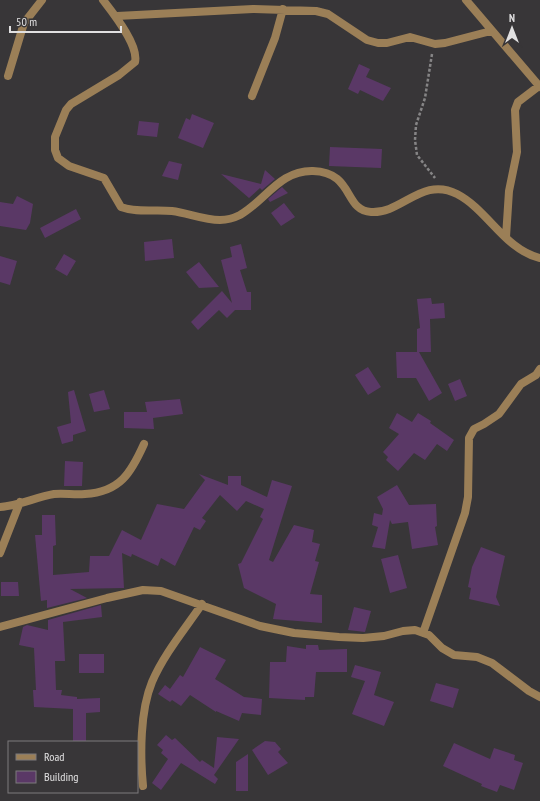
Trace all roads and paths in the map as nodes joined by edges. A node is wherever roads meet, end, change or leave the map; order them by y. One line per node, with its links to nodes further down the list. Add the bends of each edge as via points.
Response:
1 (42, 0): 8 (street, via 24,23)
2 (103, 0): 5 (street)
3 (466, 0): 6 (street)
4 (283, 9): 5 (street, via 253,8); 7 (street, via 328,14 367,40 378,43 410,37); 10 (street, via 275,38)
5 (117, 16): 11 (street, via 134,51 135,62 129,69 71,104 58,128 55,150 62,162 104,178 121,207 132,210 179,212 212,220 229,219 253,206 285,178 298,172 313,171 337,177 358,207 371,212 387,209 431,189)
6 (491, 31): 7 (street, via 445,44); 9 (street)
7 (435, 44): 11 (path, via 425,98 416,125 415,148 416,155)
8 (8, 76)
9 (540, 87): 12 (street, via 518,102 515,110 517,152 508,191)
10 (252, 96)
11 (447, 190): 12 (street, via 480,211)
12 (506, 237): 13 (street, via 529,256)
13 (540, 258)
14 (540, 370): 21 (street, via 521,384 499,414 474,429 469,438 469,490 466,507)
15 (144, 444): 16 (street, via 126,477 110,488 85,494 66,493)
16 (20, 502): 17 (street); 18 (street)
17 (0, 507)
18 (0, 553)
19 (202, 604): 20 (street, via 161,591 142,590); 21 (street, via 260,626 294,633 363,638 415,630); 23 (street, via 165,658 144,704)
20 (0, 627)
21 (423, 633): 22 (street, via 454,655 477,657 492,663)
22 (540, 697)
23 (143, 786)

